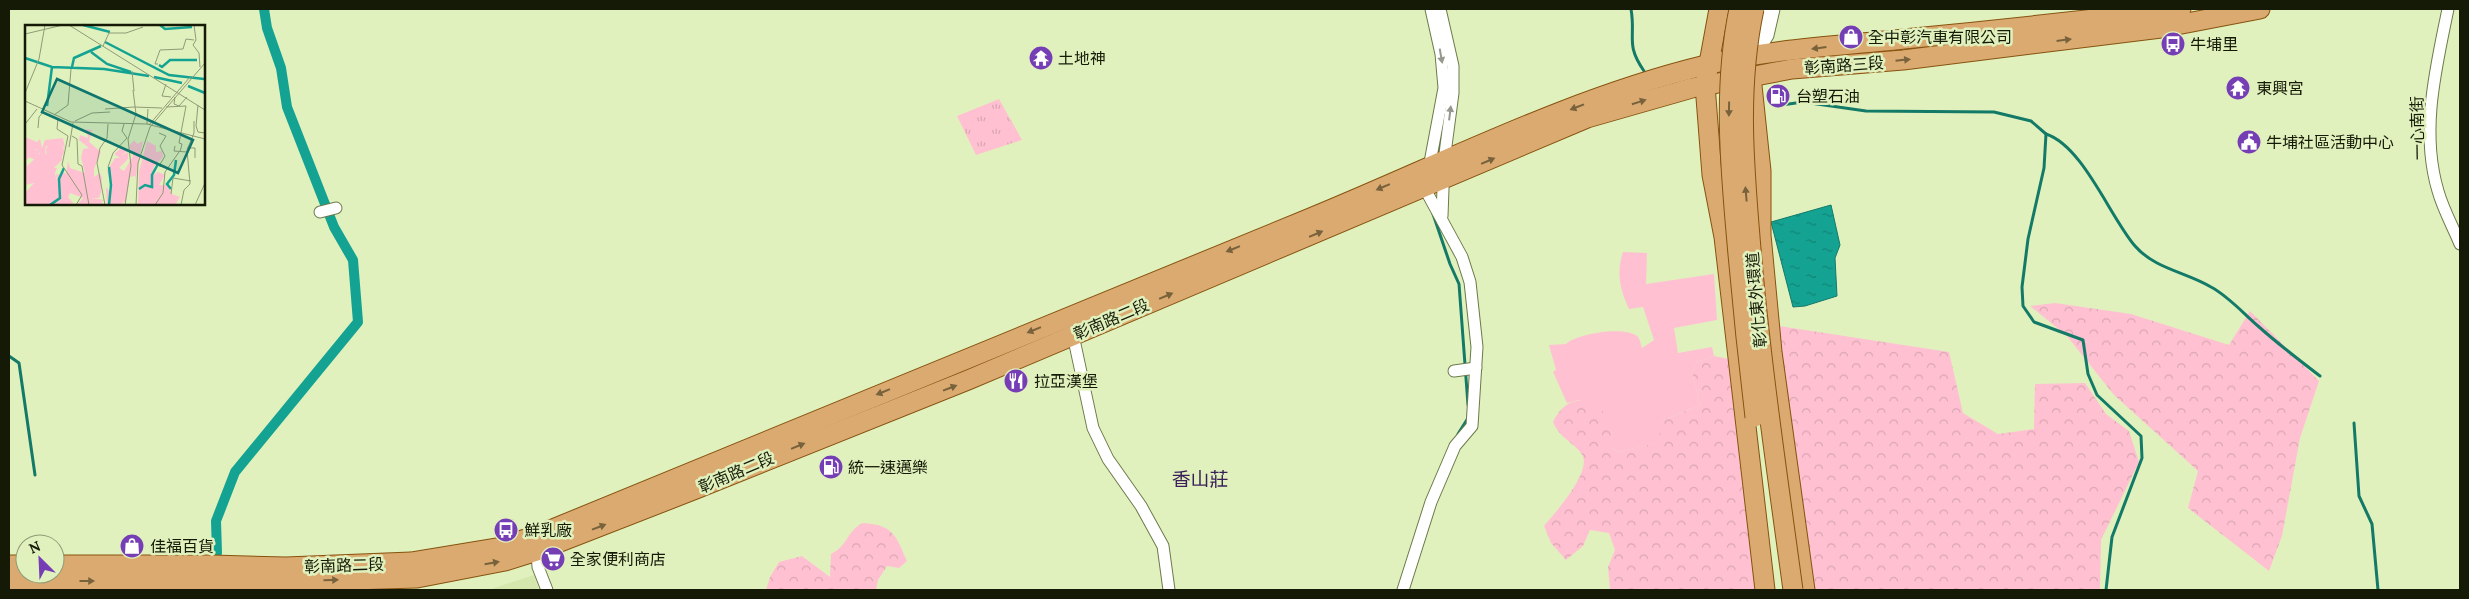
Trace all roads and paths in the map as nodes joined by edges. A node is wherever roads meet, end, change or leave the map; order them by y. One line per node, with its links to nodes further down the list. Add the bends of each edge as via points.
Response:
1 (1431, 9): 16 (street, one-way to 16, via 1441,54 1444,88)
2 (1440, 9): 16 (street, one-way to 2, via 1453,93 1453,66)
3 (1711, 9): 13 (street, via 1707,22)
4 (1719, 9): 13 (main road)
5 (1740, 9): 38 (main road, 彰化東外環道, one-way to 38, bridge, via 1729,95 1730,174 1747,355)
6 (1754, 9): 39 (main road, 彰化東外環道, one-way to 6, bridge, via 1761,353 1744,172 1743,96)
7 (1763, 9): 12 (main road)
8 (1772, 9): 12 (street, via 1766,35)
9 (2181, 9): 12 (main road, 彰南路三段, one-way to 12)
10 (2260, 9): 14 (main road, 彰南路三段, one-way to 10, via 2161,28)
11 (2448, 9): 22 (street, 一心南街, via 2431,98 2430,134 2438,191)
12 (1754, 56): 13 (main road, 彰南路三段); 14 (main road)
13 (1708, 64): 15 (main road); 16 (main road, 彰南路三段, one-way to 16, via 1581,105)
14 (1751, 76): 15 (main road, 彰南路三段); 40 (main road, via 1761,171 1760,218 1782,431)
15 (1704, 85): 17 (main road, 彰南路三段, one-way to 15, via 1587,118); 37 (main road, via 1712,175 1721,222)
16 (1436, 164): 17 (street); 18 (street); 23 (main road, 彰南路二段, one-way to 23)
17 (1443, 180): 18 (main road, 彰南路二段); 21 (street)
18 (1425, 188): 21 (street); 24 (main road, 彰南路二段, one-way to 18)
19 (336, 208): 20 (street)
20 (320, 212)
21 (1442, 216): 25 (street, via 1470,282 1478,347)
22 (2460, 244)
23 (1068, 316): 24 (main road); 27 (main road, 彰南路二段, one-way to 27)
24 (1073, 335): 27 (main road, 彰南路二段, one-way to 24, via 968,380); 35 (street, via 1093,428 1108,459 1141,506 1163,546)
25 (1476, 368): 26 (street); 36 (street, via 1472,426 1455,446 1431,502)
26 (1454, 371)
27 (692, 481): 28 (main road, 彰南路二段); 29 (main road, 彰南路二段, one-way to 27)
28 (543, 533): 29 (main road); 30 (main road, 彰南路二段)
29 (537, 551): 30 (main road, 彰南路二段, one-way to 29, via 505,561); 34 (street, via 538,567)
30 (461, 561): 33 (main road, 彰南路二段, via 411,562)
31 (65, 565): 33 (main road, 彰南路二段, via 212,565)
32 (65, 572): 33 (main road, 彰南路二段, one-way to 33)
33 (284, 575)
34 (547, 590)
35 (1169, 590)
36 (1404, 590)
37 (1765, 590)
38 (1778, 590)
39 (1793, 590)
40 (1805, 590)

